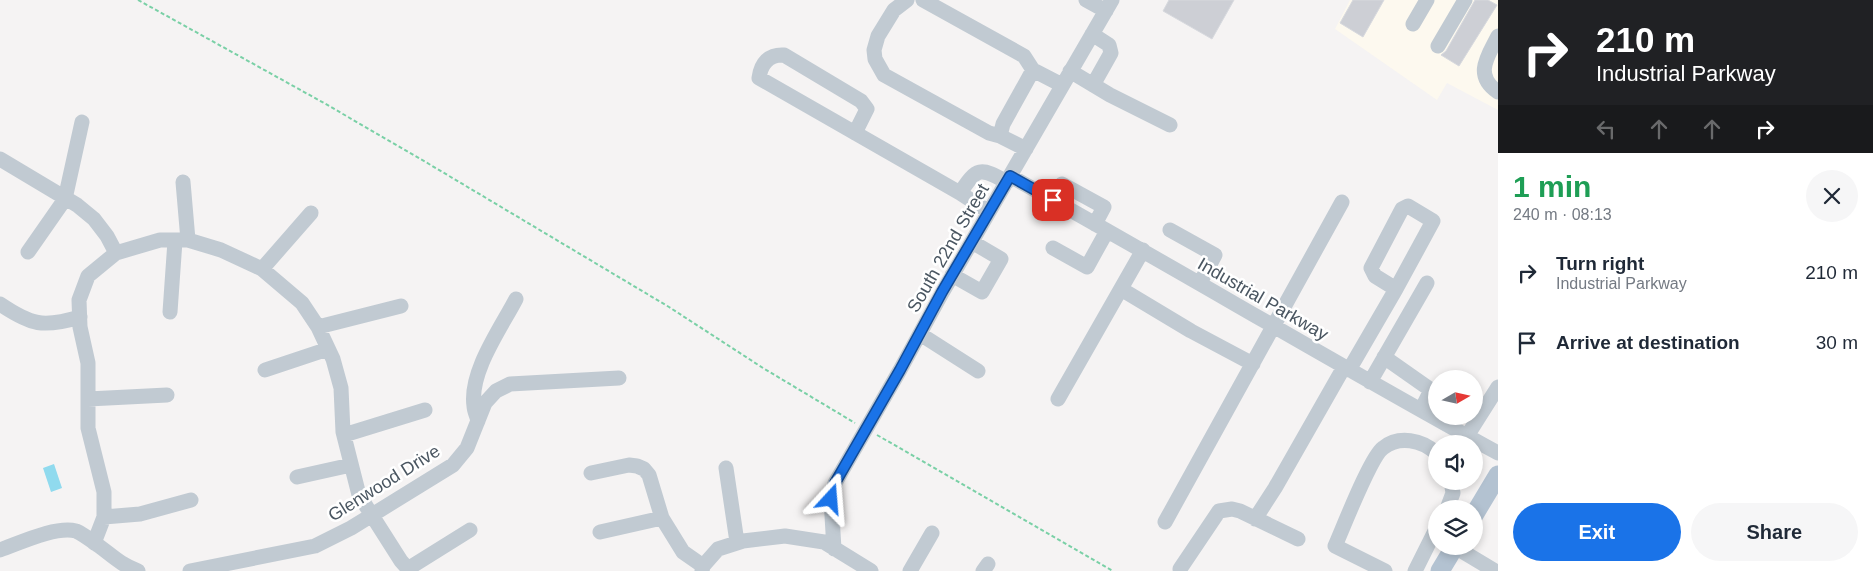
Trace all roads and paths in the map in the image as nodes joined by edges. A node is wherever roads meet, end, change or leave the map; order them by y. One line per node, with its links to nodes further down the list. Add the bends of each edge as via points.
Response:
1 (138, 0): 69 (path, via 429,164)
2 (907, 0): 20 (street, via 894,10 878,36 875,59 884,75)
3 (923, 0): 12 (street, via 1024,56)
4 (1086, 0): 7 (street)
5 (1427, 0): 8 (street)
6 (1465, 0): 11 (street)
7 (1109, 5): 9 (street, South 22nd Street)
8 (1413, 24)
9 (1092, 34): 13 (street, South 22nd Street); 15 (street, via 1109,45 1111,53)
10 (1498, 36): 16 (street, via 1484,68 1486,78)
11 (1438, 46)
12 (1033, 70): 14 (street); 20 (street, via 1003,124)
13 (1070, 71): 14 (street, South 22nd Street); 15 (street)
14 (1062, 85): 21 (street, South 22nd Street)
15 (1093, 85): 18 (street)
16 (1498, 92)
17 (82, 122): 26 (street)
18 (1170, 125)
19 (855, 132): 19 (street, via 759,78 769,58 784,55 861,101 867,109); 25 (street)
20 (1000, 136): 21 (street)
21 (1026, 148): 23 (street, South 22nd Street)
22 (0, 159): 26 (street)
23 (1008, 179): 25 (street, Industrial Parkway, via 979,172 972,175); 28 (street, South 22nd Street); 30 (street, Industrial Parkway)
24 (183, 182): 32 (street)
25 (960, 193): 28 (street)
26 (65, 198): 36 (street); 37 (street, via 94,219)
27 (1342, 202): 49 (street)
28 (990, 212): 33 (street, South 22nd Street)
29 (311, 213): 38 (street)
30 (1101, 227): 34 (street, via 1087,267); 35 (street, Industrial Parkway)
31 (1170, 230): 40 (street, via 1215,255)
32 (181, 241): 37 (street, via 160,240); 38 (street, via 221,250); 47 (street)
33 (972, 242): 39 (street, South 22nd Street); 39 (street, via 1001,259 982,292)
34 (1053, 248)
35 (1143, 250): 40 (street, Industrial Parkway); 42 (street)
36 (28, 252)
37 (116, 253): 48 (street, via 88,276 79,300)
38 (262, 269): 50 (street, via 302,303)
39 (952, 275): 51 (street, South 22nd Street)
40 (1200, 283): 49 (street, Industrial Parkway)
41 (1427, 283): 53 (street)
42 (1121, 289): 54 (street); 63 (street)
43 (1396, 289): 43 (street, via 1433,221 1408,206 1402,209 1371,268 1375,276); 55 (street)
44 (516, 299): 67 (street, via 480,366 474,406)
45 (0, 304): 48 (street, via 36,324)
46 (401, 306): 50 (street)
47 (170, 312)
48 (80, 317): 62 (street, via 88,362)
49 (1274, 326): 54 (street); 55 (street, Industrial Parkway)
50 (318, 328): 52 (street)
51 (920, 334): 57 (street); 69 (street, South 22nd Street)
52 (328, 349): 56 (street); 70 (street, via 341,388)
53 (1384, 357): 59 (street); 65 (street, via 1432,390)
54 (1253, 364): 87 (street)
55 (1347, 369): 59 (street, Industrial Parkway); 86 (street)
56 (265, 370)
57 (978, 371)
58 (619, 378): 67 (street, Glenwood Drive, via 510,384 496,391 485,403)
59 (1370, 382): 65 (street, Industrial Parkway)
60 (1498, 388): 72 (street)
61 (166, 395): 62 (street)
62 (88, 399): 84 (street, via 88,428 104,492)
63 (1058, 399)
64 (425, 410): 70 (street)
65 (1421, 410): 66 (street, Industrial Parkway)
66 (1428, 414)
67 (478, 421): 83 (street, Glenwood Drive, via 467,448 453,465)
68 (1447, 425): 71 (street, Industrial Parkway)
69 (866, 429): 95 (street, South 22nd Street, via 835,483 831,499); 106 (path)
70 (344, 435): 76 (street)
71 (1465, 435)
72 (1468, 435)
73 (1483, 445): 75 (street, Industrial Parkway)
74 (1428, 447): 107 (street, via 1418,441 1398,441 1378,452 1335,546)
75 (1498, 453)
76 (351, 466): 80 (street); 83 (street, via 359,495)
77 (726, 468): 92 (street)
78 (591, 473): 85 (street, via 630,466 644,469)
79 (1498, 475): 82 (main road)
80 (297, 477)
81 (191, 500): 84 (street, via 140,514)
82 (1483, 500)
83 (372, 515): 99 (street); 103 (street, Glenwood Drive, via 315,546)
84 (104, 517): 93 (street)
85 (662, 518): 89 (street); 100 (street, via 682,552)
86 (1255, 519): 91 (street); 101 (street, via 1232,509 1219,511)
87 (1165, 522)
88 (470, 530): 99 (street)
89 (600, 532)
90 (932, 533): 105 (street)
91 (1298, 539)
92 (737, 542): 95 (street, via 785,536 824,542); 100 (street, via 718,549)
93 (94, 543): 96 (street, via 77,532 66,530); 102 (street, via 123,565)
94 (1428, 545): 108 (street)
95 (834, 549): 104 (street)
96 (0, 550)
97 (1450, 555): 109 (main road)
98 (1468, 555): 110 (street)
99 (403, 568)
100 (703, 569)
101 (1180, 569)
102 (138, 571)
103 (190, 571)
104 (871, 571)
105 (910, 571)
106 (1113, 571)
107 (1385, 571)
108 (1415, 571)
109 (1440, 571)
110 (1495, 571)

